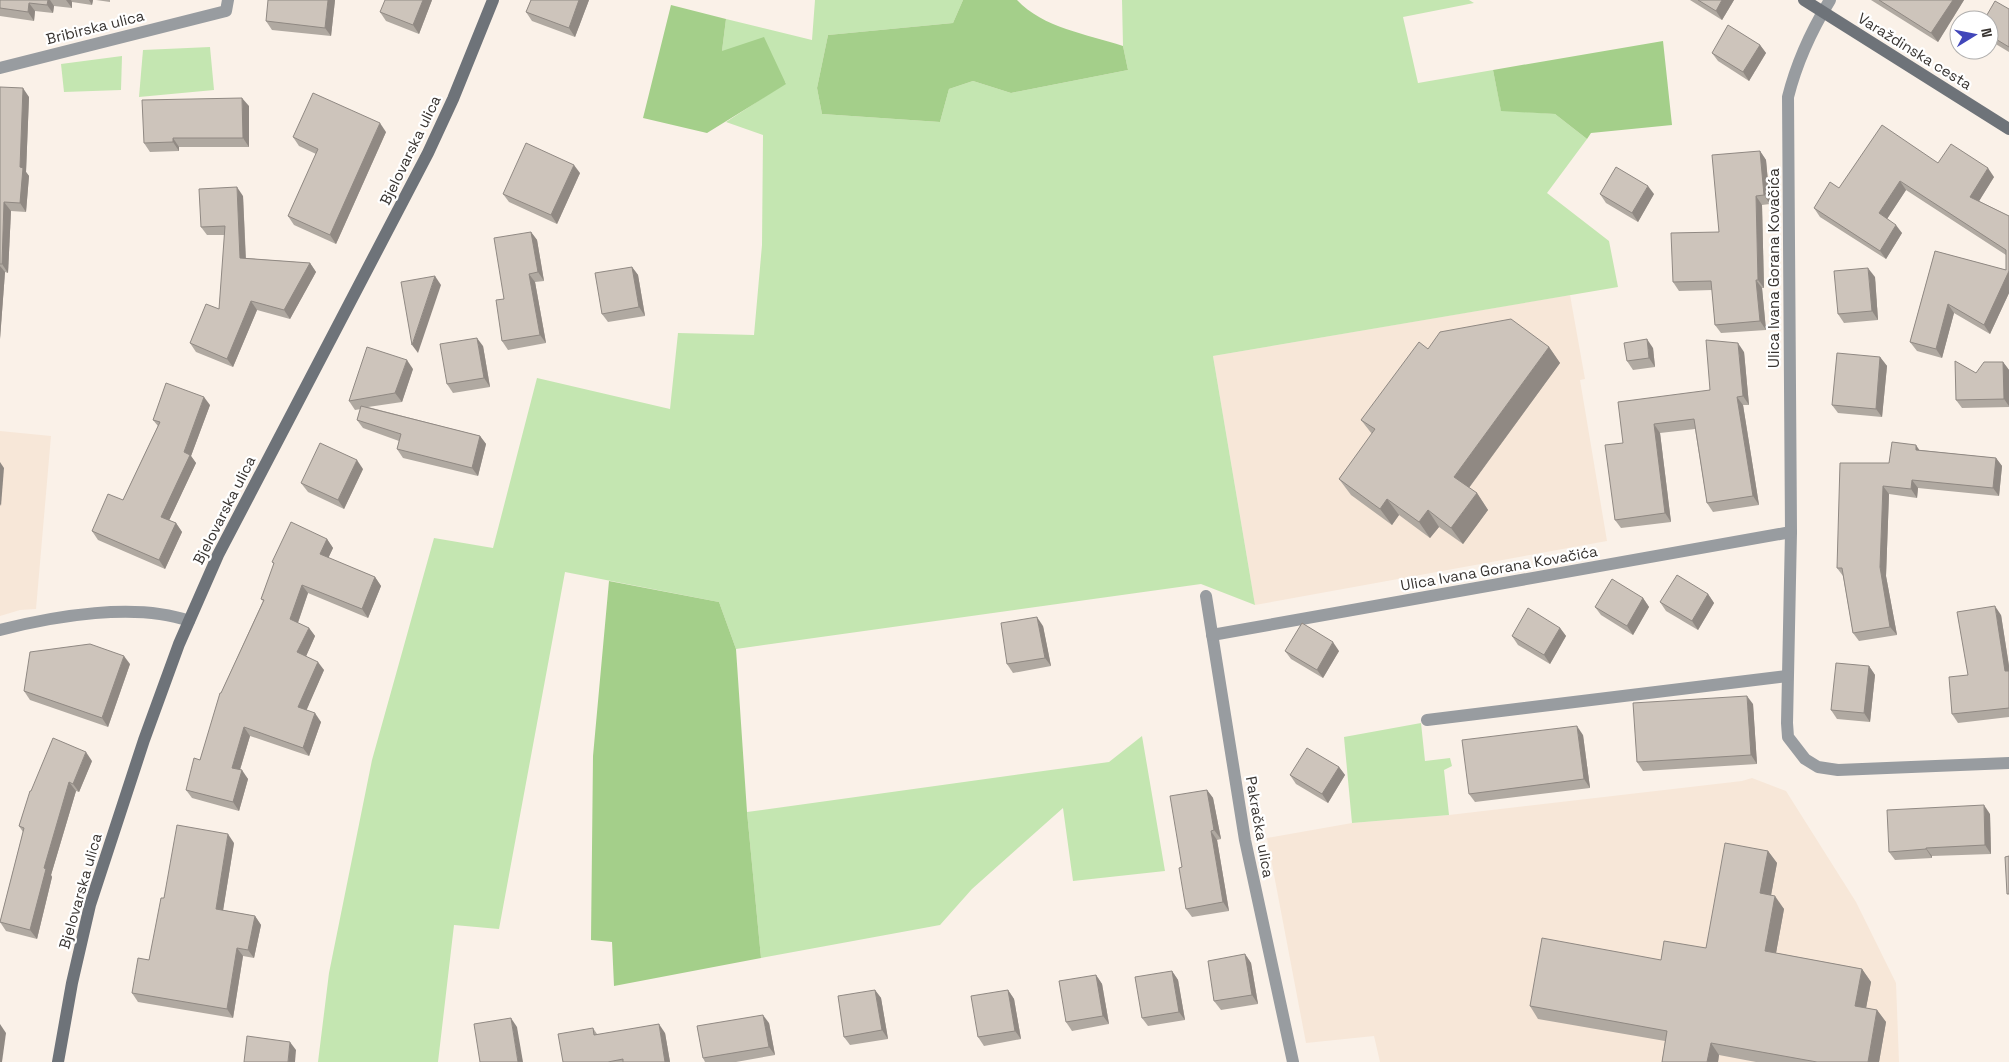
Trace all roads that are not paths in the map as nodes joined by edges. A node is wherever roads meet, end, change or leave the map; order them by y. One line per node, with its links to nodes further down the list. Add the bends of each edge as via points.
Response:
1 (493, 0): 10 (main road, Bjelovarska ulica, via 428,153 218,556)
2 (1804, 0): 5 (main road, Varaždinska cesta)
3 (1830, 0): 5 (street, Ulica Ivana Gorana Kovačića)
4 (227, 5): 6 (street, Bribirska ulica)
5 (1823, 12): 7 (main road, Varaždinska cesta); 8 (street, Ulica Ivana Gorana Kovačića, via 1806,43 1788,97)
6 (0, 68)
7 (2009, 129)
8 (1791, 532): 12 (street, Ulica Ivana Gorana Kovačića); 13 (street, Ulica Ivana Gorana Kovačića)
9 (1206, 596): 12 (street, Pakračka ulica)
10 (189, 621): 11 (street, via 165,614 127,612 41,621); 16 (main road, Bjelovarska ulica, via 144,740 97,882 72,983)
11 (0, 630)
12 (1212, 635): 17 (street, Pakračka ulica, via 1245,840)
13 (1787, 676): 14 (street); 15 (street, Ulica Ivana Gorana Kovačića, via 1788,737 1806,759 1818,767 1838,770)
14 (1427, 720)
15 (2009, 764)
16 (58, 1062)
17 (1293, 1062)

